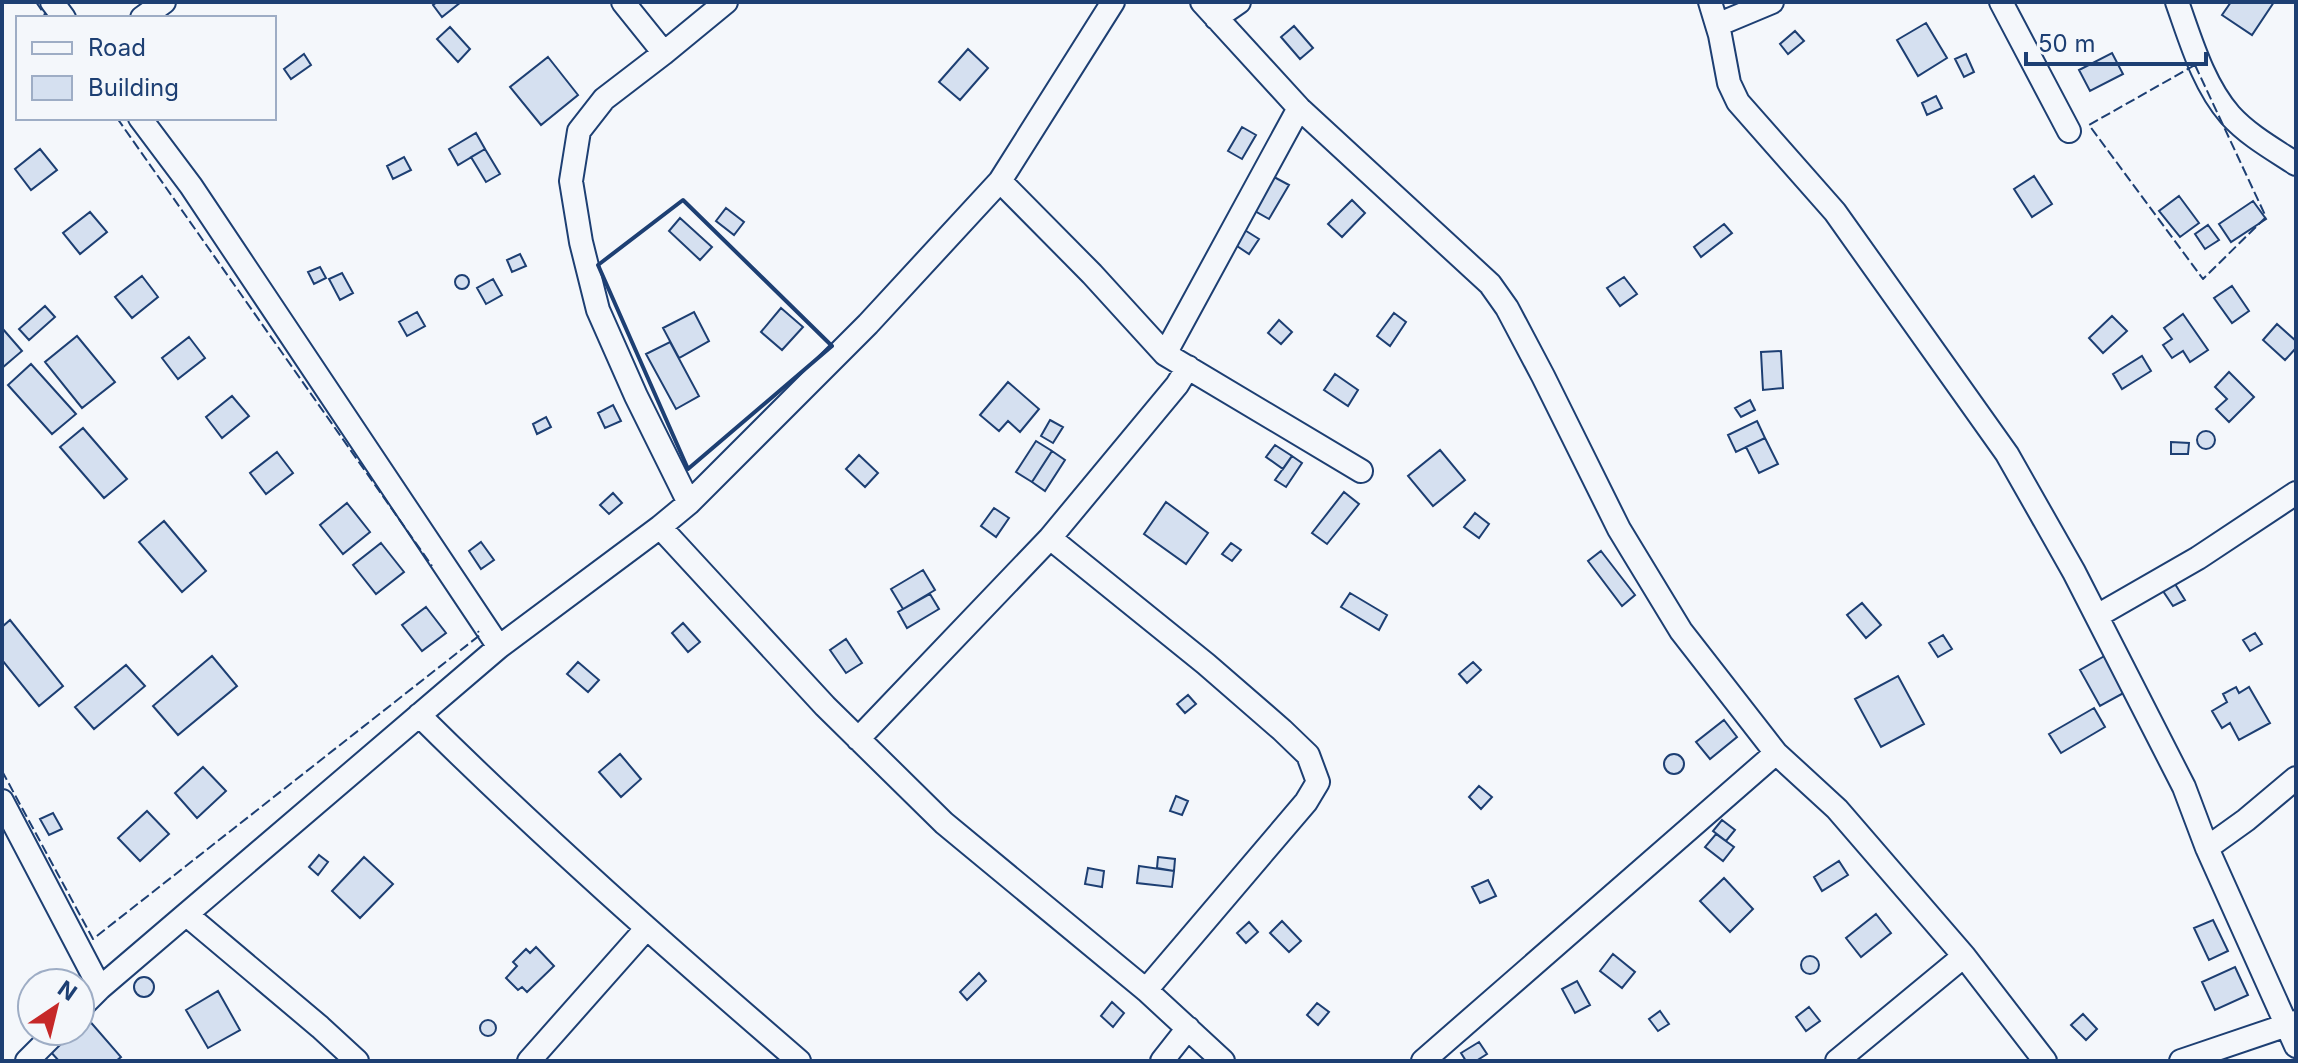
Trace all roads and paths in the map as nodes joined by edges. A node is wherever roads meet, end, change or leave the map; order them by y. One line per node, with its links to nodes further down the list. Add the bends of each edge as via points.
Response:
1 (164, 2): 11 (street)
2 (623, 2): 13 (street)
3 (726, 2): 13 (street)
4 (1113, 2): 18 (street)
5 (1239, 2): 10 (street)
6 (1710, 2): 12 (street)
7 (1772, 2): 12 (street)
8 (2001, 2): 16 (street)
9 (2177, 2): 17 (street, via 2214,94 2253,135)
10 (1209, 10): 14 (street)
11 (145, 16)
12 (1717, 25): 26 (street, via 1738,102 1835,212 2007,454)
13 (664, 53): 23 (street, via 604,99 579,131 571,181 598,310)
14 (1299, 108): 19 (street); 30 (street, via 1490,284 1543,376 1619,529 1673,619)
15 (142, 120): 27 (street)
16 (2069, 131)
17 (2296, 164)
18 (1000, 181): 19 (street); 23 (street, via 868,324)
19 (1165, 354): 20 (street)
20 (1188, 367): 21 (street); 25 (street)
21 (1361, 471)
22 (2296, 493): 26 (street)
23 (689, 503): 24 (street)
24 (660, 527): 27 (street); 29 (street)
25 (1050, 538): 29 (street); 38 (street, via 1291,738 1308,755 1318,782)
26 (2097, 616): 33 (street, via 2184,787)
27 (499, 647): 28 (street)
28 (419, 715): 34 (street); 35 (street)
29 (858, 739): 38 (street, via 944,823)
30 (1776, 753): 36 (street, via 1837,809); 48 (street)
31 (2296, 778): 33 (street)
32 (2, 801): 37 (street)
33 (2207, 848): 40 (street)
34 (187, 915): 37 (street); 43 (street)
35 (646, 929): 44 (street); 45 (street)
36 (1964, 956): 49 (street); 50 (street)
37 (100, 988): 39 (street)
38 (1146, 990): 41 (street)
39 (96, 992)
40 (2291, 1023): 42 (street); 51 (street)
41 (1188, 1028): 46 (street); 47 (street)
42 (2296, 1046)
43 (357, 1061)
44 (529, 1061)
45 (799, 1061)
46 (1162, 1061)
47 (1223, 1061)
48 (1423, 1061)
49 (1837, 1061)
50 (2045, 1061)
51 (2181, 1061)

